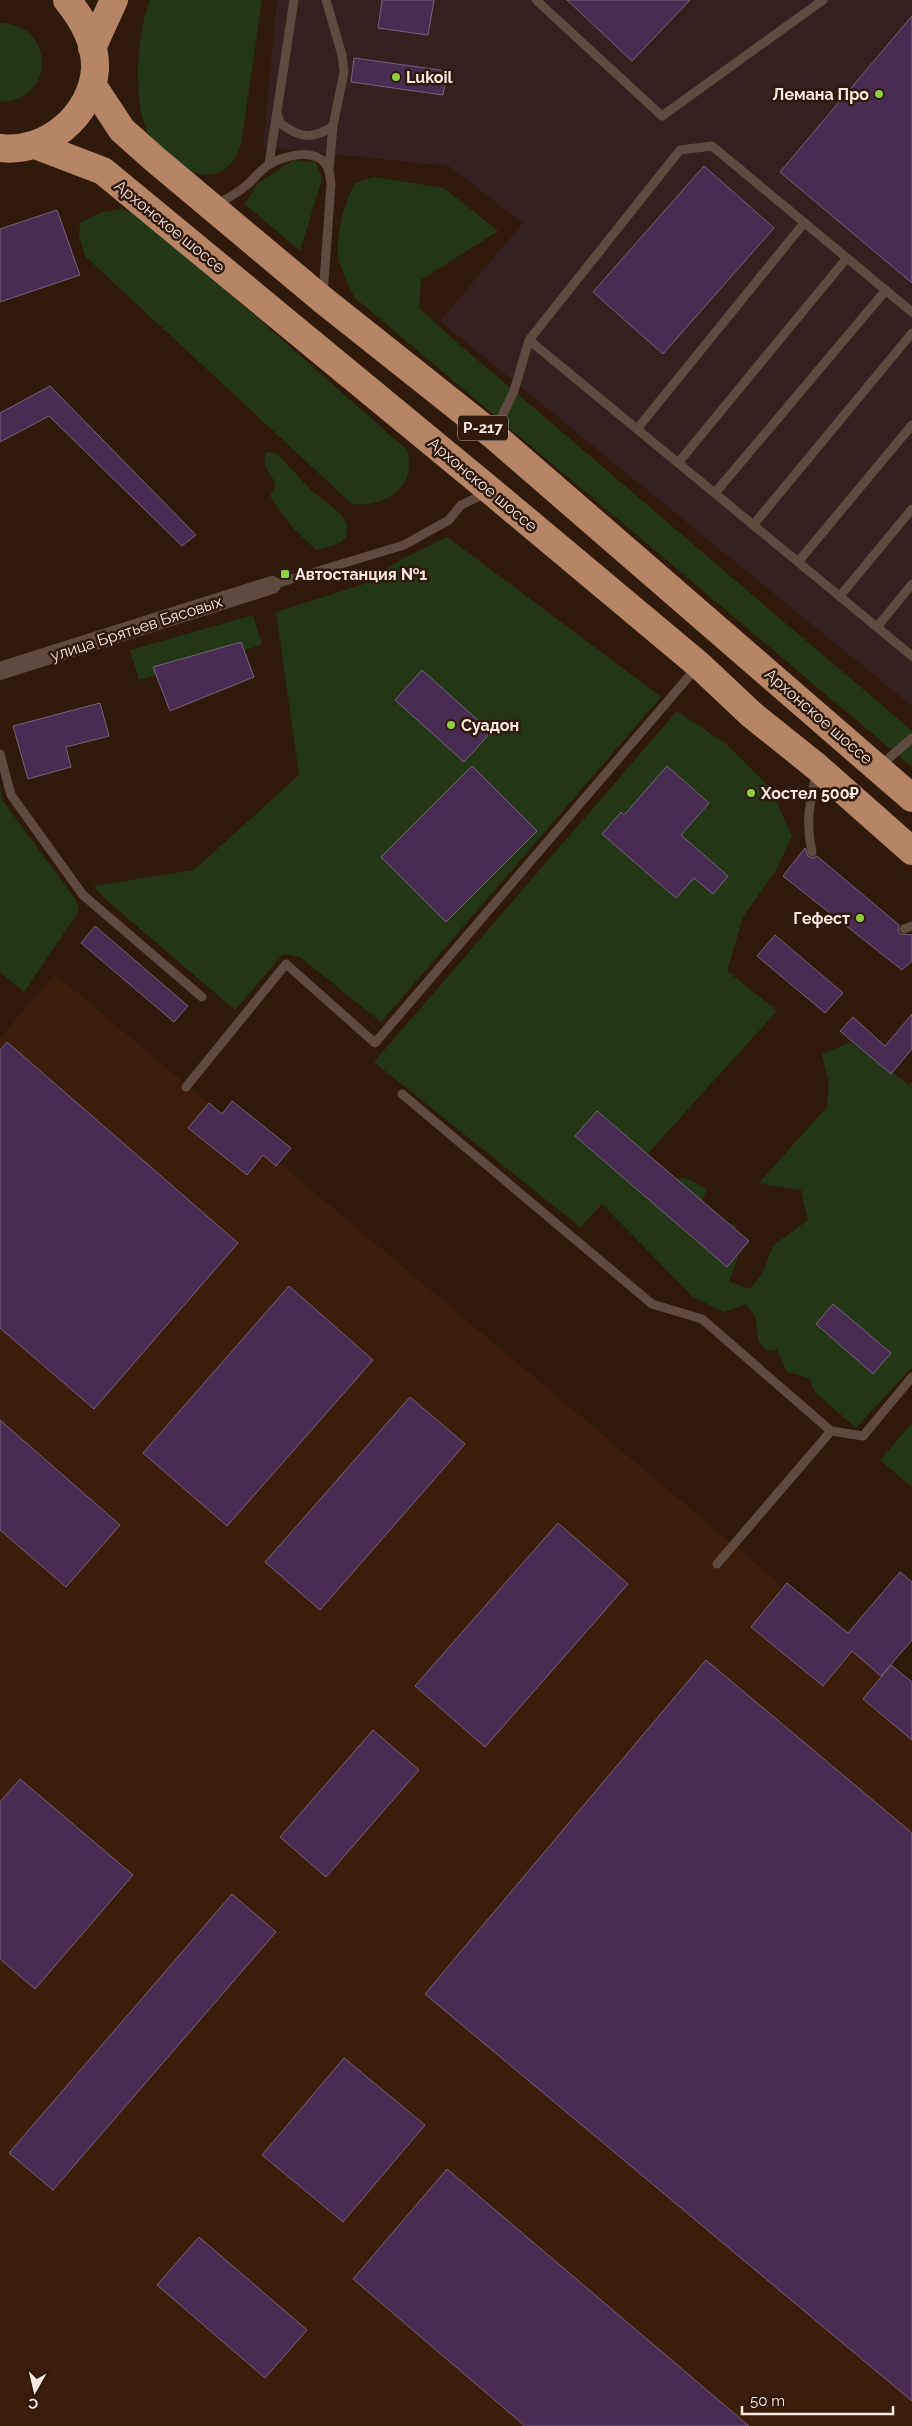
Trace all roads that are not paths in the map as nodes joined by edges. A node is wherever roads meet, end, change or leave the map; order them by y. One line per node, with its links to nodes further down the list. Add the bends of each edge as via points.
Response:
1 (67, 0): 7 (highway, via 81,16)
2 (114, 0): 7 (highway)
3 (294, 0): 9 (lane)
4 (326, 0): 10 (lane, via 344,72)
5 (536, 0): 6 (lane, via 662,116)
6 (824, 0)
7 (92, 48): 8 (highway)
8 (93, 86): 11 (highway, via 70,123); 15 (highway, Архонское шоссе / Р-217, via 122,130)
9 (276, 110): 10 (lane, via 280,124 298,134 320,135); 13 (lane)
10 (332, 126): 14 (lane)
11 (35, 145): 12 (highway, via 10,150); 27 (highway, Архонское шоссе / Р-217, via 103,171)
12 (0, 148)
13 (268, 164): 14 (lane, via 300,155 320,159); 15 (lane, via 240,191)
14 (329, 170): 19 (lane, via 331,199)
15 (213, 207): 19 (highway, Архонское шоссе / Р-217)
16 (804, 223): 17 (lane); 22 (lane, via 712,146 680,150); 24 (lane)
17 (846, 258): 18 (lane); 26 (lane)
18 (886, 290): 20 (lane); 28 (lane)
19 (323, 300): 25 (highway, Архонское шоссе / Р-217)
20 (912, 312)
21 (912, 333): 30 (lane)
22 (529, 340): 24 (lane); 25 (lane, via 514,391)
23 (912, 425): 31 (lane)
24 (637, 429): 26 (lane)
25 (493, 435): 42 (highway, Архонское шоссе / Р-217)
26 (678, 463): 28 (lane)
27 (492, 491): 33 (lane, via 461,505 449,520 404,545); 37 (highway, Архонское шоссе / Р-217)
28 (715, 493): 30 (lane)
29 (912, 509): 34 (lane)
30 (754, 524): 31 (lane)
31 (798, 562): 34 (lane)
32 (912, 584): 35 (lane)
33 (272, 585): 38 (street, улица Брятьев Бясовых)
34 (840, 596): 35 (lane)
35 (877, 627): 36 (lane)
36 (912, 656)
37 (699, 665): 41 (highway, Архонское шоссе / Р-217, via 751,714); 47 (lane, via 375,1043 286,964)
38 (0, 671)
39 (912, 738): 42 (lane)
40 (0, 754): 46 (lane, via 11,796 82,895)
41 (817, 767): 44 (highway, Архонское шоссе / Р-217); 45 (lane, via 807,816)
42 (878, 768): 43 (highway, Архонское шоссе / Р-217)
43 (912, 798)
44 (912, 851)
45 (812, 852)
46 (202, 997)
47 (186, 1087)
48 (402, 1094): 50 (lane, via 652,1304 702,1319)
49 (912, 1377): 50 (lane, via 863,1436)
50 (831, 1431): 51 (lane)
51 (717, 1564)

